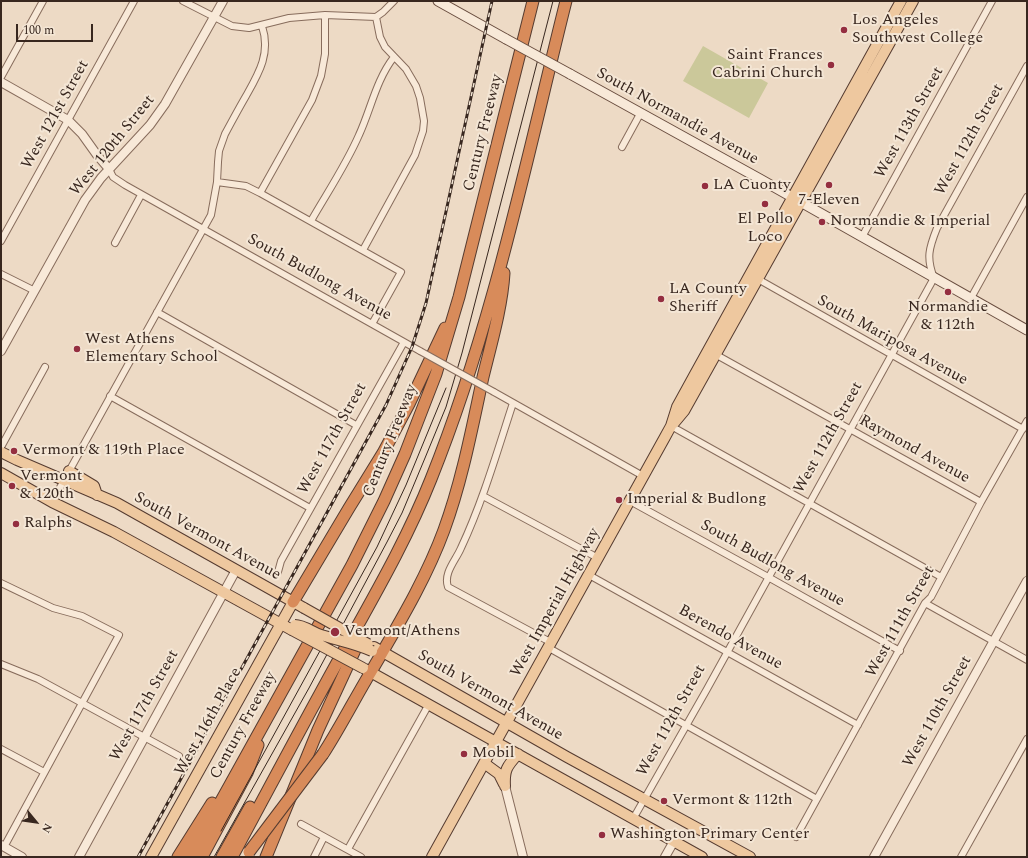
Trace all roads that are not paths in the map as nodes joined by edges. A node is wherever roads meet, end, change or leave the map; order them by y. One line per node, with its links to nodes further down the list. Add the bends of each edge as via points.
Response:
1 (43, 1): 18 (street)
2 (134, 1): 21 (street, West 121st Street)
3 (184, 1): 14 (street)
4 (224, 1): 14 (street, West 120th Street)
5 (394, 1): 13 (street)
6 (438, 1): 20 (main road, South Normandie Avenue, bridge)
7 (533, 1): 40 (highway, Century Freeway)
8 (566, 1): 34 (highway)
9 (901, 1): 28 (main road, West Imperial Highway)
10 (913, 1): 28 (main road, West Imperial Highway)
11 (992, 1): 31 (street, West 113th Street)
12 (325, 16): 13 (street); 15 (street, via 289,18); 25 (street, via 325,54 312,100)
13 (376, 17): 16 (street, via 380,37)
14 (214, 18): 15 (street, via 238,28); 23 (street, West 120th Street, via 158,114)
15 (262, 26): 24 (street, via 266,42 263,62 225,134 218,162)
16 (394, 57): 29 (street, via 378,83 355,143); 35 (street, via 406,69 416,86 423,110 423,131 415,155)
17 (1027, 66): 38 (street, West 112th Street, via 934,234 929,265)
18 (1, 77)
19 (1, 82): 21 (street, South Budlong Avenue)
20 (640, 114): 22 (street); 28 (main road, South Normandie Avenue)
21 (68, 120): 23 (street, South Budlong Avenue); 32 (street, West 121st Street)
22 (622, 147)
23 (109, 169): 26 (street, South Budlong Avenue, via 113,177); 39 (street, West 120th Street, via 85,200)
24 (217, 182): 25 (street, via 246,186); 30 (street, via 211,215)
25 (260, 193): 29 (street)
26 (141, 195): 30 (street, South Budlong Avenue); 33 (street)
27 (1027, 197): 41 (street)
28 (797, 200): 31 (main road, South Normandie Avenue); 37 (main road, West Imperial Highway)
29 (311, 221): 35 (street)
30 (203, 229): 42 (street); 43 (street, South Budlong Avenue)
31 (862, 237): 38 (main road, South Normandie Avenue)
32 (1, 241)
33 (115, 243)
34 (506, 247): 69 (highway, via 471,371); 90 (highway, via 504,283 454,500 434,554)
35 (363, 250): 43 (street, via 401,272)
36 (1, 274): 39 (street)
37 (754, 277): 47 (main road, West Imperial Highway); 48 (street, South Mariposa Avenue)
38 (934, 278): 41 (main road, South Normandie Avenue); 48 (street, West 112th Street)
39 (35, 291): 46 (street, West 120th Street)
40 (459, 297): 84 (highway, via 384,453); 99 (highway, Century Freeway, via 444,351 387,495 352,565)
41 (971, 298): 44 (main road, South Normandie Avenue)
42 (158, 312): 51 (street); 55 (street)
43 (372, 324): 45 (street, South Budlong Avenue)
44 (1026, 328)
45 (404, 342): 52 (street, South Budlong Avenue, bridge); 55 (street, West 117th Street)
46 (1, 351)
47 (712, 352): 49 (main road, West Imperial Highway); 53 (main road, West Imperial Highway); 57 (street, Raymond Avenue)
48 (891, 355): 57 (street, West 112th Street); 58 (street, South Mariposa Avenue)
49 (701, 362): 53 (main road, via 702,369 687,396); 56 (main road, West Imperial Highway, via 677,407)
50 (45, 367): 59 (street)
51 (110, 396): 63 (street); 74 (street)
52 (512, 403): 65 (street, South Budlong Avenue); 68 (street)
53 (684, 411): 56 (main road, West Imperial Highway)
54 (1027, 421): 58 (street, West 111th Street)
55 (356, 425): 74 (street, West 117th Street)
56 (671, 426): 65 (main road, West Imperial Highway); 73 (street)
57 (850, 428): 72 (street, Raymond Avenue); 73 (street, West 112th Street)
58 (1023, 429): 72 (street, West 111th Street)
59 (1, 447)
60 (1, 452): 62 (main road, South Vermont Avenue)
61 (1, 457): 62 (main road)
62 (17, 460): 66 (main road, South Vermont Avenue)
63 (69, 471): 66 (street); 67 (main road, via 94,486)
64 (1, 473): 70 (main road)
65 (643, 476): 71 (main road, West Imperial Highway)
66 (63, 481): 67 (main road, South Vermont Avenue); 70 (street)
67 (97, 495): 76 (main road, South Vermont Avenue, via 117,503)
68 (483, 496): 75 (street); 89 (street, via 449,571 446,582 448,587)
69 (423, 500): 94 (highway, via 394,560); 131 (highway, via 402,551 334,692)
70 (52, 502): 83 (main road, via 114,532)
71 (630, 502): 75 (main road, West Imperial Highway); 79 (street, South Budlong Avenue)
72 (981, 502): 80 (street, West 111th Street)
73 (810, 503): 79 (street, West 112th Street); 80 (street)
74 (310, 508): 77 (street, West 117th Street, via 281,561)
75 (598, 558): 78 (main road, West Imperial Highway)
76 (236, 570): 83 (street, West 117th Street); 84 (main road, South Vermont Avenue)
77 (278, 572)
78 (589, 575): 89 (main road, West Imperial Highway); 91 (street, Berendo Avenue)
79 (768, 576): 91 (street, West 112th Street); 92 (street, South Budlong Avenue)
80 (941, 577): 85 (street, West 111th Street)
81 (1027, 581): 88 (street, West 110th Street)
82 (1, 583): 97 (street, via 53,608 82,616 119,635)
83 (223, 593): 86 (main road); 103 (street, West 117th Street)
84 (293, 602): 86 (main road, West 116th Place); 90 (main road, South Vermont Avenue, bridge)
85 (925, 604): 88 (street); 92 (street, West 111th Street)
86 (281, 624): 87 (main road); 125 (main road, West 116th Place)
87 (294, 627): 90 (main road, bridge); 96 (main road, bridge)
88 (993, 642): 93 (street); 139 (street, West 110th Street)
89 (550, 645): 100 (main road, West Imperial Highway); 101 (street)
90 (376, 650): 96 (highway); 100 (main road, South Vermont Avenue)
91 (727, 651): 101 (street, West 112th Street); 102 (street, Berendo Avenue)
92 (900, 651): 102 (street, West 111th Street)
93 (1027, 660)
94 (338, 661): 129 (highway); 130 (highway)
95 (1, 664): 97 (street, via 38,679)
96 (367, 670): 98 (main road); 122 (highway, bridge, via 339,728 323,754)
97 (83, 703): 103 (street); 111 (street)
98 (429, 704): 105 (main road); 121 (street)
99 (270, 712): 106 (highway, Century Freeway); 128 (highway, via 247,773)
100 (507, 723): 105 (main road, West Imperial Highway); 113 (main road, South Vermont Avenue)
101 (686, 725): 113 (street, West 112th Street); 114 (street)
102 (858, 725): 114 (street, West 111th Street)
103 (144, 737): 109 (street); 124 (street, West 117th Street)
104 (1027, 739): 140 (street)
105 (497, 742): 108 (main road); 110 (main road, West Imperial Highway)
106 (250, 746): 126 (highway); 127 (highway, Century Freeway)
107 (1, 749): 111 (street)
108 (518, 754): 112 (main road, via 507,767); 115 (main road)
109 (179, 756)
110 (484, 763): 112 (main road, via 499,774); 134 (main road, West Imperial Highway)
111 (44, 772): 120 (street)
112 (505, 786): 135 (street)
113 (645, 799): 115 (street, West 112th Street); 138 (main road, South Vermont Avenue)
114 (817, 799): 118 (street, West 111th Street)
115 (633, 819): 119 (main road)
116 (301, 824): 117 (street)
117 (324, 837): 121 (street); 132 (street)
118 (796, 837)
119 (674, 841): 136 (street); 137 (main road)
120 (2, 846): 123 (street)
121 (348, 849): 133 (street)
122 (247, 854)
123 (22, 857)
124 (79, 857)
125 (151, 857)
126 (178, 857)
127 (190, 857)
128 (202, 857)
129 (222, 857)
130 (232, 857)
131 (266, 857)
132 (314, 857)
133 (361, 857)
134 (432, 857)
135 (523, 857)
136 (665, 857)
137 (702, 857)
138 (750, 857)
139 (874, 857)
140 (961, 857)

